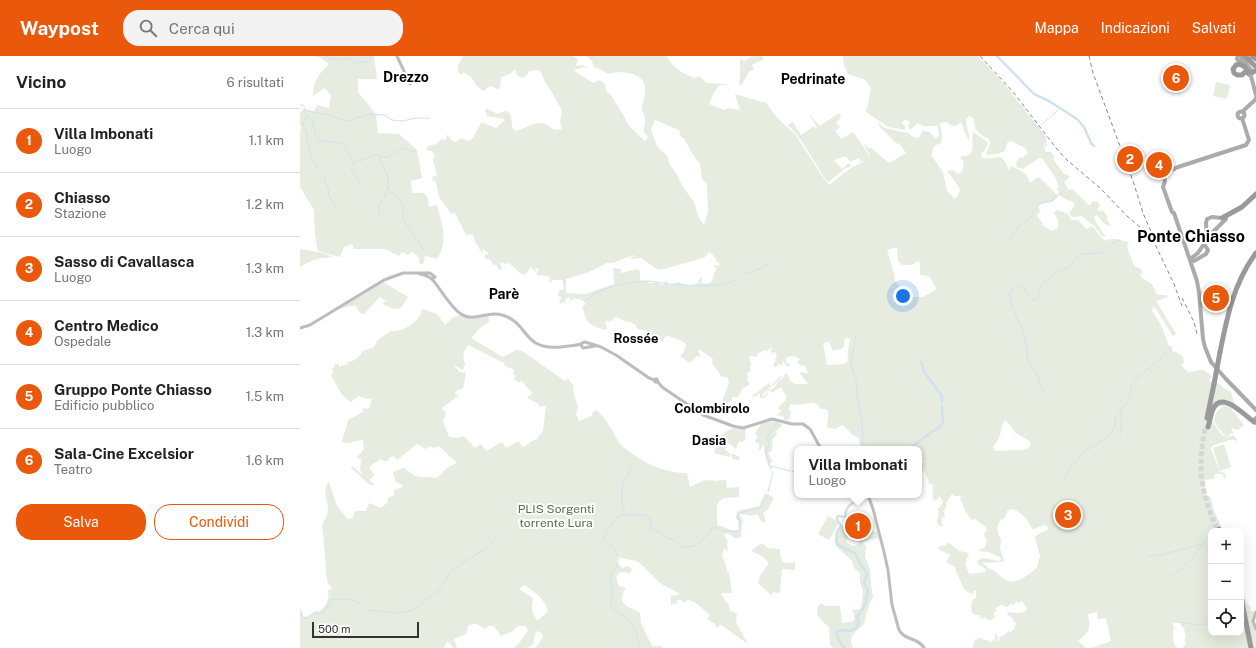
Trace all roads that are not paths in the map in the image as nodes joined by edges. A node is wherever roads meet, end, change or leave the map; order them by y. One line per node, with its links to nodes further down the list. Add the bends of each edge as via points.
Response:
1 (397, 56): 7 (main road)
2 (1238, 56): 4 (main road, via 1237,59)
3 (1252, 56): 5 (highway)
4 (1243, 57): 6 (highway); 6 (main road)
5 (1256, 59)
6 (1251, 70): 8 (main road)
7 (410, 84)
8 (1256, 97): 19 (main road, via 1243,115 1249,140 1247,144 1163,174 1167,194 1187,252)
9 (1256, 196): 10 (highway); 11 (highway)
10 (1252, 203)
11 (1226, 217): 12 (main road, via 1210,217); 13 (main road)
12 (1206, 225): 13 (main road); 14 (main road)
13 (1215, 230): 14 (main road)
14 (1206, 239): 15 (main road)
15 (1202, 248): 17 (main road, via 1201,254); 17 (main road, via 1207,249); 19 (main road)
16 (1256, 253): 20 (highway)
17 (1204, 255): 19 (main road)
18 (1256, 256): 20 (highway)
19 (1193, 259): 26 (main road, via 1192,267 1199,292 1205,347 1211,362)
20 (1244, 275): 27 (highway, bridge, via 1230,306 1207,428 1214,408 1223,401)
21 (300, 328): 23 (main road, via 310,326 384,280 405,271 433,278 455,310 464,316 474,317 493,313 507,316 541,346)
22 (587, 343): 23 (main road, via 583,342); 24 (main road); 25 (main road)
23 (582, 346): 25 (main road)
24 (595, 346): 25 (main road); 28 (main road, via 619,357 703,415 743,428 772,419 803,424 810,429)
25 (586, 348)
26 (1256, 408)
27 (1255, 421)
28 (819, 446)
29 (870, 498): 34 (main road, via 888,570 889,591 900,633 906,638 920,642)
30 (1242, 600): 35 (highway)
31 (1256, 612): 33 (main road, via 1253,621)
32 (1244, 621): 35 (highway)
33 (1256, 629)
34 (924, 648)
35 (1250, 648)

